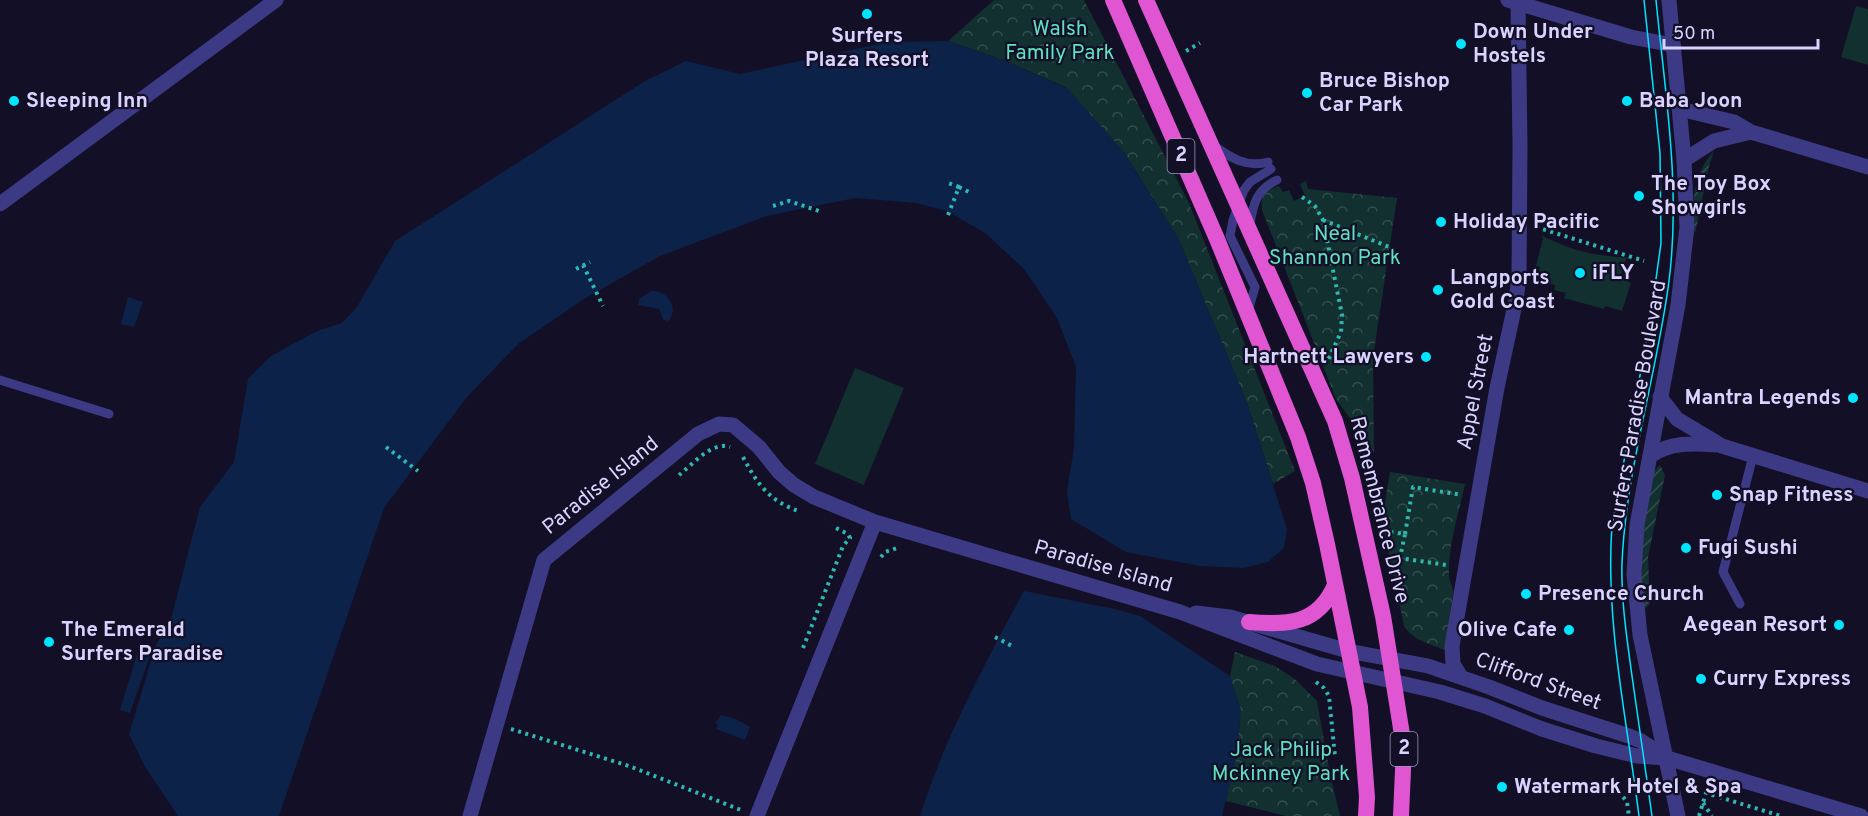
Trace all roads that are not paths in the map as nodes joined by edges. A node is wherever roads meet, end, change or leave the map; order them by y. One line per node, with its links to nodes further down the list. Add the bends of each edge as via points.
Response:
1 (276, 0): 13 (street)
2 (1113, 0): 16 (highway, 2)
3 (1146, 0): 9 (highway, Remembrance Drive / 2)
4 (1669, 0): 6 (street, Surfers Paradise Boulevard)
5 (1513, 2): 6 (street, via 1631,37); 32 (street, Appel Street, via 1520,146 1519,278 1452,646 1453,664)
6 (1673, 45): 7 (street, Surfers Paradise Boulevard)
7 (1680, 109): 8 (street, via 1734,122); 10 (street, Surfers Paradise Boulevard)
8 (1751, 132): 10 (street, via 1713,141); 11 (street)
9 (1212, 144): 14 (highway, Remembrance Drive / 2); 14 (lane, via 1234,160 1269,166 1250,182)
10 (1684, 160): 18 (street, Surfers Paradise Boulevard, via 1684,257)
11 (1868, 167)
12 (1277, 180): 15 (lane, via 1256,198)
13 (0, 204)
14 (1239, 204): 15 (highway, Remembrance Drive / 2); 16 (lane, via 1230,236 1255,287)
15 (1249, 228): 30 (highway, Remembrance Drive / 2, via 1335,421 1352,478)
16 (1247, 313): 25 (highway, 2, via 1313,483)
17 (0, 380): 19 (lane)
18 (1660, 397): 20 (street, via 1677,419); 21 (street, Surfers Paradise Boulevard)
19 (109, 414)
20 (1722, 446): 21 (street, via 1674,445); 22 (street)
21 (1650, 456): 34 (street, Surfers Paradise Boulevard, via 1635,541 1636,600)
22 (1753, 456): 23 (street); 26 (lane, via 1723,572)
23 (1868, 491)
24 (876, 522): 27 (street, Paradise Island); 35 (street); 36 (street, Paradise Island, via 794,485 733,425 719,424 706,429 544,560)
25 (1335, 585): 28 (highway, via 1323,606 1303,619); 29 (highway, 2)
26 (1740, 604)
27 (1179, 612): 28 (street, Paradise Island); 31 (street, Paradise Island)
28 (1249, 622): 29 (street, Paradise Island)
29 (1348, 651): 30 (street, Clifford Street); 31 (highway, 2)
30 (1390, 658): 32 (street, Clifford Street); 33 (highway, Remembrance Drive / 2)
31 (1353, 674): 33 (street, Paradise Island); 37 (highway, 2, via 1361,718)
32 (1461, 677): 34 (street, Clifford Street, via 1629,736)
33 (1393, 682): 34 (street, Clifford Street, via 1485,706 1596,746 1637,756); 38 (highway, Remembrance Drive / 2, via 1404,747)
34 (1667, 758): 39 (street, Surfers Paradise Boulevard); 40 (street, Clifford Street)
35 (752, 814)
36 (470, 816)
37 (1366, 816)
38 (1401, 816)
39 (1678, 816)
40 (1861, 816)

